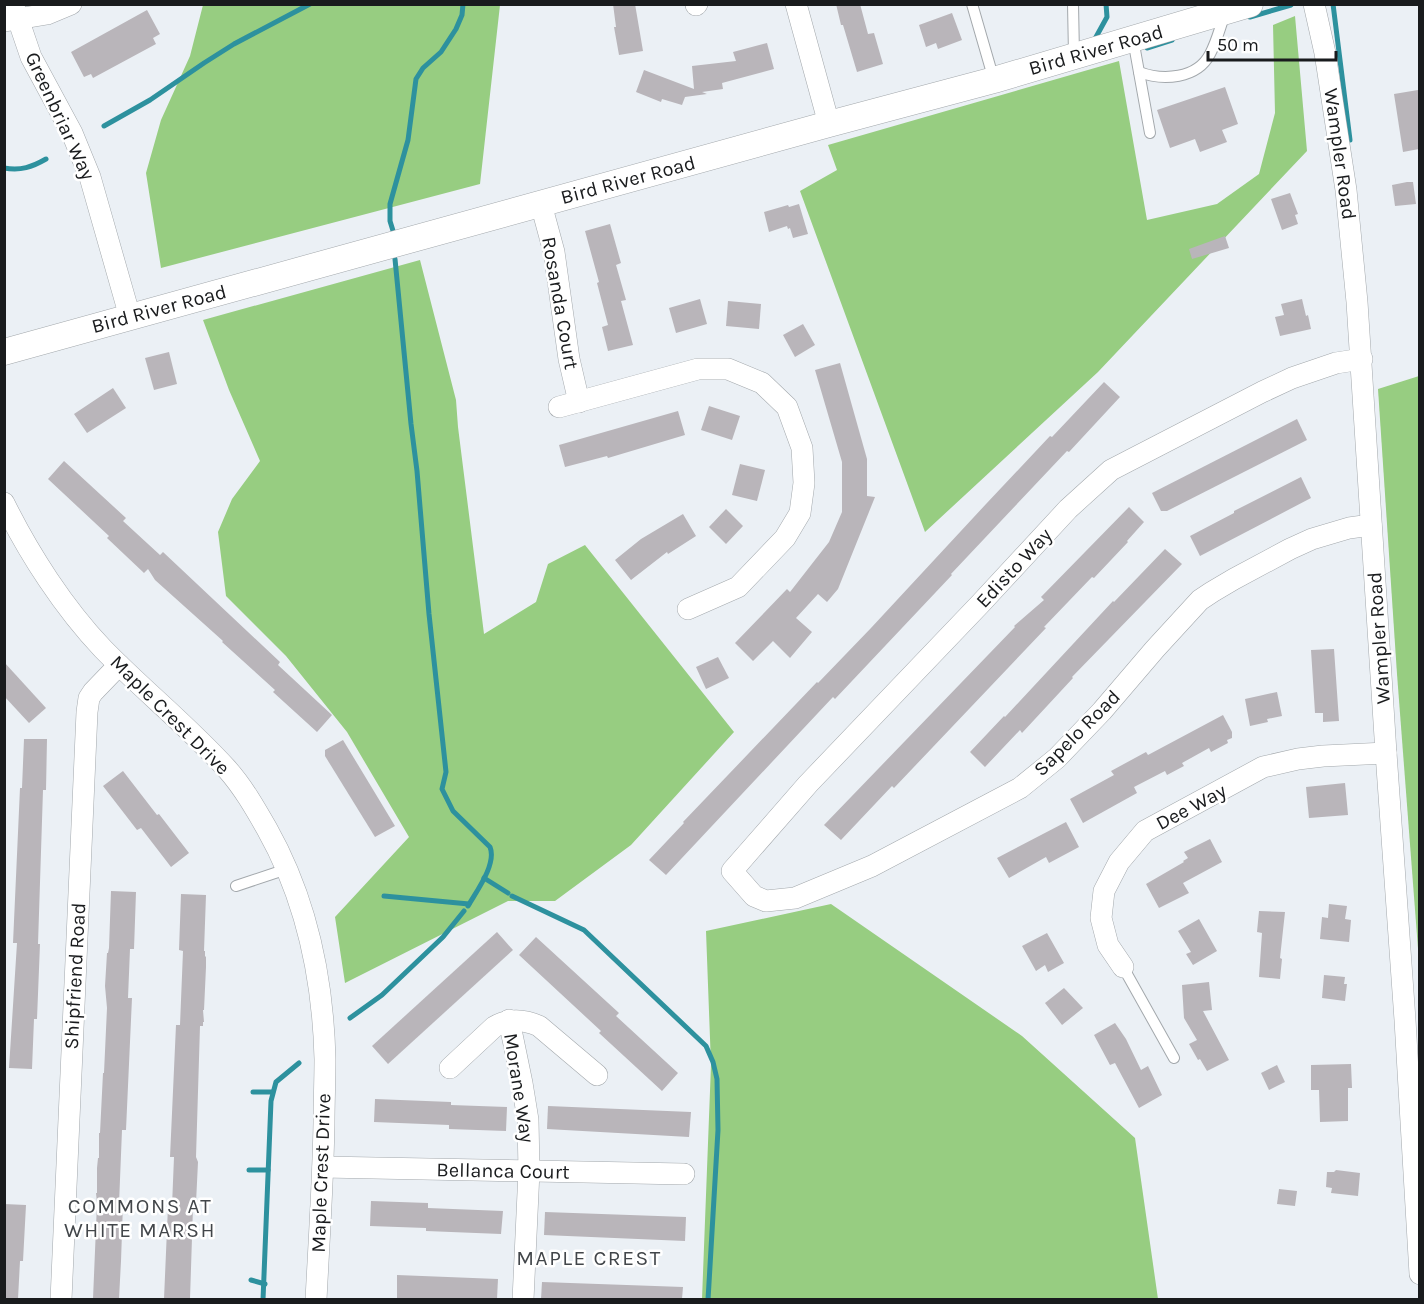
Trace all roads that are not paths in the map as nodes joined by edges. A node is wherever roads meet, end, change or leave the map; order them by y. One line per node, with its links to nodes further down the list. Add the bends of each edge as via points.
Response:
1 (71, 4): 8 (street, Greenbriar Way, via 47,14)
2 (796, 4): 13 (street)
3 (972, 4): 12 (lane)
4 (1073, 4): 10 (lane)
5 (1250, 4): 7 (street, Bird River Road)
6 (1314, 4): 18 (street, Wampler Road, via 1346,190)
7 (1225, 12): 9 (street, Bird River Road); 11 (lane, via 1210,55 1202,64 1178,77)
8 (12, 15): 16 (street, Greenbriar Way, via 90,177)
9 (1133, 39): 10 (street, Bird River Road); 11 (lane)
10 (1074, 57): 12 (street, Bird River Road)
11 (1139, 72): 14 (lane)
12 (994, 80): 13 (street, Bird River Road)
13 (829, 124): 15 (street, Bird River Road)
14 (1150, 133)
15 (541, 204): 16 (street, Bird River Road); 21 (street, Rosanda Court, via 554,252 569,359 569,404 698,369 728,369 762,383 787,407 802,448 804,483 800,513 785,538 738,587)
16 (130, 317): 17 (street, Bird River Road)
17 (6, 349)
18 (1362, 359): 20 (street, Wampler Road); 25 (street, Edisto Way, via 1292,378 1111,470 1068,509 808,784)
19 (4, 503): 22 (street, Maple Crest Drive, via 45,575 81,624)
20 (1371, 525): 23 (street, Wampler Road); 25 (street, Sapelo Road, via 1312,539 1200,600 1057,758 1020,788 872,866 795,898 766,901 754,896)
21 (688, 609)
22 (119, 665): 24 (street, Maple Crest Drive, via 229,771 251,800); 37 (street, Shipfriend Road, via 93,692 87,712)
23 (1386, 753): 27 (street, Dee Way, via 1323,756 1263,767 1145,831 1119,862 1104,891 1101,918 1108,945); 28 (street, Wampler Road)
24 (287, 869): 26 (lane); 33 (street, Maple Crest Drive, via 304,917 318,978 325,1061)
25 (732, 871)
26 (236, 886)
27 (1123, 967): 30 (lane)
28 (1412, 1019): 36 (street, Wampler Road)
29 (509, 1020): 31 (street, Morane Way, via 494,1027); 32 (street, Morane Way, via 539,1026); 34 (street, Morane Way, via 528,1120)
30 (1174, 1058)
31 (450, 1068)
32 (597, 1075)
33 (323, 1167): 34 (street, Bellanca Court); 38 (street, Maple Crest Drive)
34 (529, 1171): 35 (street, Bellanca Court); 39 (street, Morane Way)
35 (684, 1174)
36 (1419, 1274)
37 (61, 1299)
38 (316, 1299)
39 (523, 1299)

